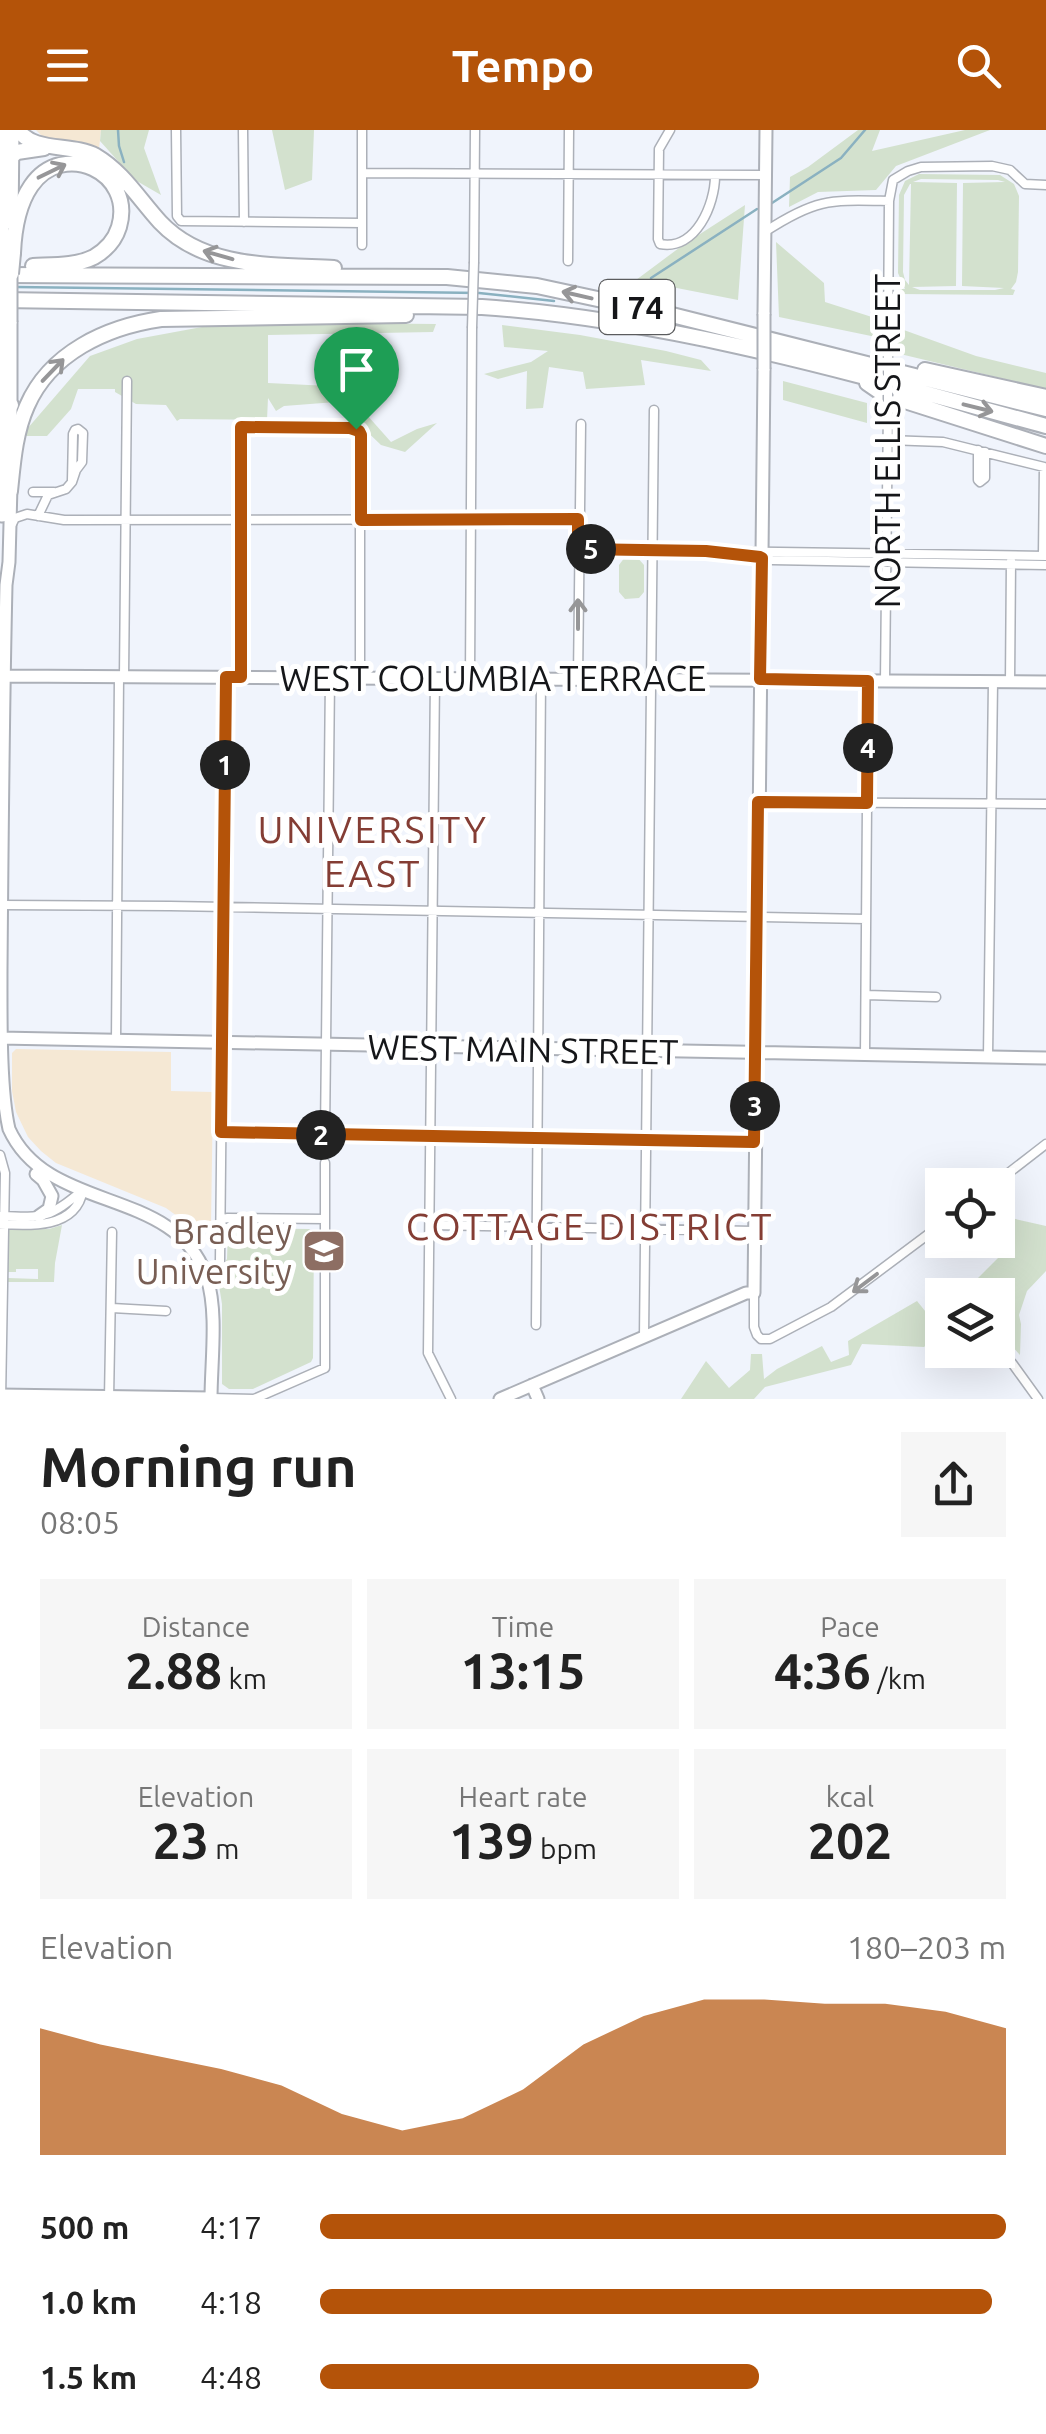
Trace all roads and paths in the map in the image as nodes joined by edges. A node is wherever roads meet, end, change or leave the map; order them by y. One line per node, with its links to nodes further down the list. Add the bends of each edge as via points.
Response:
1 (2, 130): 11 (main road)
2 (15, 130): 10 (highway); 11 (main road)
3 (176, 130): 20 (street, via 177,216)
4 (243, 130): 20 (street)
5 (362, 130): 12 (street)
6 (474, 130): 13 (street)
7 (569, 130): 15 (street)
8 (670, 130): 16 (street, via 660,146)
9 (764, 132): 14 (main road)
10 (50, 146): 11 (highway); 26 (highway, one-way to 10, via 251,263 201,250 170,232 100,158)
11 (7, 159): 25 (main road)
12 (362, 174): 13 (street); 21 (street)
13 (474, 174): 15 (street); 51 (street, bridge)
14 (765, 174): 17 (street); 22 (main road)
15 (569, 175): 16 (street); 24 (street)
16 (658, 175): 17 (street); 17 (street, via 658,240 670,246 702,222)
17 (715, 176)
18 (1046, 185): 19 (street, via 1025,184 1001,167 926,166 896,178)
19 (889, 202): 22 (street, via 824,202); 38 (street, NORTH ELLIS STREET, bridge)
20 (244, 222): 21 (street)
21 (362, 224): 23 (street)
22 (765, 231): 55 (main road, bridge)
23 (362, 245)
24 (568, 261)
25 (6, 265): 25 (highway, one-way to 25, via 23,202 42,174 78,164 112,184 120,222 99,254 68,263); 26 (highway, I 74); 28 (highway, bridge)
26 (383, 276): 29 (highway, I 74, one-way to 26, via 537,286)
27 (533, 311): 28 (highway, I 74, via 226,304); 30 (highway, I 74, via 708,338); 42 (highway, one-way to 27, via 19,427 39,385 72,352 118,329 188,318)
28 (3, 312): 35 (main road)
29 (814, 353): 32 (highway, via 867,357); 33 (highway, I 74)
30 (858, 377): 37 (highway, I 74, one-way to 37); 39 (highway, via 883,394)
31 (126, 381): 49 (street)
32 (1046, 397)
33 (1046, 409)
34 (654, 410): 54 (street)
35 (5, 412): 40 (main road); 42 (main road)
36 (581, 424): 48 (street)
37 (1046, 426)
38 (888, 440): 56 (street, NORTH ELLIS STREET); 57 (street, via 943,442 1044,468)
39 (1046, 446)
40 (1, 447): 46 (main road)
41 (72, 480): 41 (street, via 83,458 80,429 72,436); 44 (street)
42 (10, 492): 45 (street, via 17,506); 52 (main road)
43 (34, 492): 44 (street)
44 (54, 492): 45 (street)
45 (38, 516): 49 (street); 52 (street, via 14,518)
46 (1, 517): 59 (main road)
47 (241, 519): 49 (street); 50 (street); 50 (street, via 241,427 359,431); 63 (street)
48 (578, 519): 51 (street); 53 (street)
49 (125, 520): 61 (street)
50 (361, 520): 51 (street); 65 (street)
51 (471, 520): 67 (street)
52 (9, 543): 59 (main road)
53 (578, 549): 54 (street); 69 (street, one-way to 53)
54 (652, 551): 55 (street); 70 (street)
55 (762, 554): 56 (street); 71 (main road)
56 (887, 558): 58 (street); 73 (street, NORTH ELLIS STREET)
57 (1045, 559): 58 (street)
58 (1011, 560): 75 (street)
59 (6, 585): 60 (main road)
60 (2, 676): 61 (main road, WEST COLUMBIA TERRACE); 81 (main road)
61 (121, 677): 62 (main road, WEST COLUMBIA TERRACE); 82 (street)
62 (226, 677): 63 (main road, WEST COLUMBIA TERRACE); 83 (street)
63 (241, 677): 64 (main road, WEST COLUMBIA TERRACE)
64 (330, 678): 65 (main road, WEST COLUMBIA TERRACE); 84 (street)
65 (360, 678): 66 (main road, WEST COLUMBIA TERRACE)
66 (435, 678): 67 (main road, WEST COLUMBIA TERRACE); 85 (street)
67 (470, 678): 68 (main road, WEST COLUMBIA TERRACE)
68 (541, 679): 69 (main road, WEST COLUMBIA TERRACE); 86 (street)
69 (578, 679): 70 (main road, WEST COLUMBIA TERRACE)
70 (651, 679): 71 (main road, WEST COLUMBIA TERRACE); 87 (street)
71 (760, 679): 72 (main road, WEST COLUMBIA TERRACE); 77 (main road)
72 (868, 681): 73 (main road, WEST COLUMBIA TERRACE); 78 (street)
73 (884, 681): 74 (main road, WEST COLUMBIA TERRACE)
74 (993, 682): 75 (main road, WEST COLUMBIA TERRACE); 79 (street)
75 (1010, 682): 76 (main road, WEST COLUMBIA TERRACE)
76 (1046, 682)
77 (758, 802): 78 (street); 88 (main road)
78 (867, 803): 79 (street); 89 (street)
79 (992, 804): 80 (street); 101 (street)
80 (1046, 804)
81 (2, 905): 82 (street); 92 (main road)
82 (116, 905): 83 (street); 93 (street)
83 (224, 907): 84 (street); 94 (street)
84 (330, 910): 85 (street); 95 (street)
85 (432, 911): 86 (street); 96 (street)
86 (540, 914): 87 (street); 97 (street)
87 (649, 916): 88 (street); 98 (street)
88 (757, 917): 89 (street); 99 (main road)
89 (866, 919): 90 (street)
90 (866, 996): 91 (street); 100 (street)
91 (936, 997)
92 (0, 1038): 93 (main road, WEST MAIN STREET); 108 (main road, via 0,1096)
93 (116, 1041): 94 (main road, WEST MAIN STREET)
94 (222, 1043): 95 (main road, WEST MAIN STREET); 103 (street)
95 (327, 1045): 96 (main road, WEST MAIN STREET); 104 (street)
96 (431, 1047): 97 (main road, WEST MAIN STREET); 105 (street)
97 (539, 1049): 98 (main road, WEST MAIN STREET); 106 (street)
98 (647, 1052): 99 (main road, WEST MAIN STREET); 107 (street)
99 (756, 1054): 100 (main road, WEST MAIN STREET); 109 (main road)
100 (865, 1055): 101 (main road, WEST MAIN STREET)
101 (988, 1057): 102 (main road, WEST MAIN STREET)
102 (1046, 1058)
103 (221, 1132): 104 (street); 117 (street)
104 (326, 1135): 105 (street)
105 (430, 1136): 106 (street); 119 (street)
106 (538, 1138): 107 (street); 120 (street)
107 (647, 1140): 109 (street); 121 (street)
108 (16, 1142): 114 (main road, via 45,1173); 115 (main road, via 17,1153 52,1194 49,1209)
109 (754, 1142): 122 (main road)
110 (1046, 1144): 113 (street)
111 (0, 1155): 116 (street)
112 (325, 1163): 118 (street)
113 (1014, 1168)
114 (83, 1190): 115 (street); 116 (street, via 76,1207 54,1222); 135 (main road, via 164,1224 202,1266 212,1308)
115 (39, 1216): 116 (street)
116 (2, 1220): 133 (street)
117 (221, 1220): 118 (street); 125 (street)
118 (324, 1220): 135 (street, via 325,1368 254,1398)
119 (430, 1225): 120 (street); 136 (street, via 428,1353)
120 (537, 1228): 121 (street); 129 (street)
121 (646, 1229): 122 (street); 130 (street)
122 (754, 1230): 126 (main road)
123 (112, 1232): 127 (street)
124 (925, 1237): 126 (street, one-way to 126, via 832,1307 774,1337 757,1336)
125 (220, 1262)
126 (754, 1293): 130 (main road)
127 (112, 1308): 128 (street); 134 (street)
128 (166, 1311)
129 (536, 1326)
130 (644, 1337): 132 (main road)
131 (1015, 1368): 139 (street)
132 (532, 1386): 137 (main road); 138 (main road)
133 (1, 1396): 134 (main road)
134 (109, 1398): 135 (main road)
135 (211, 1398)
136 (450, 1399)
137 (500, 1399)
138 (538, 1399)
139 (1038, 1399)

